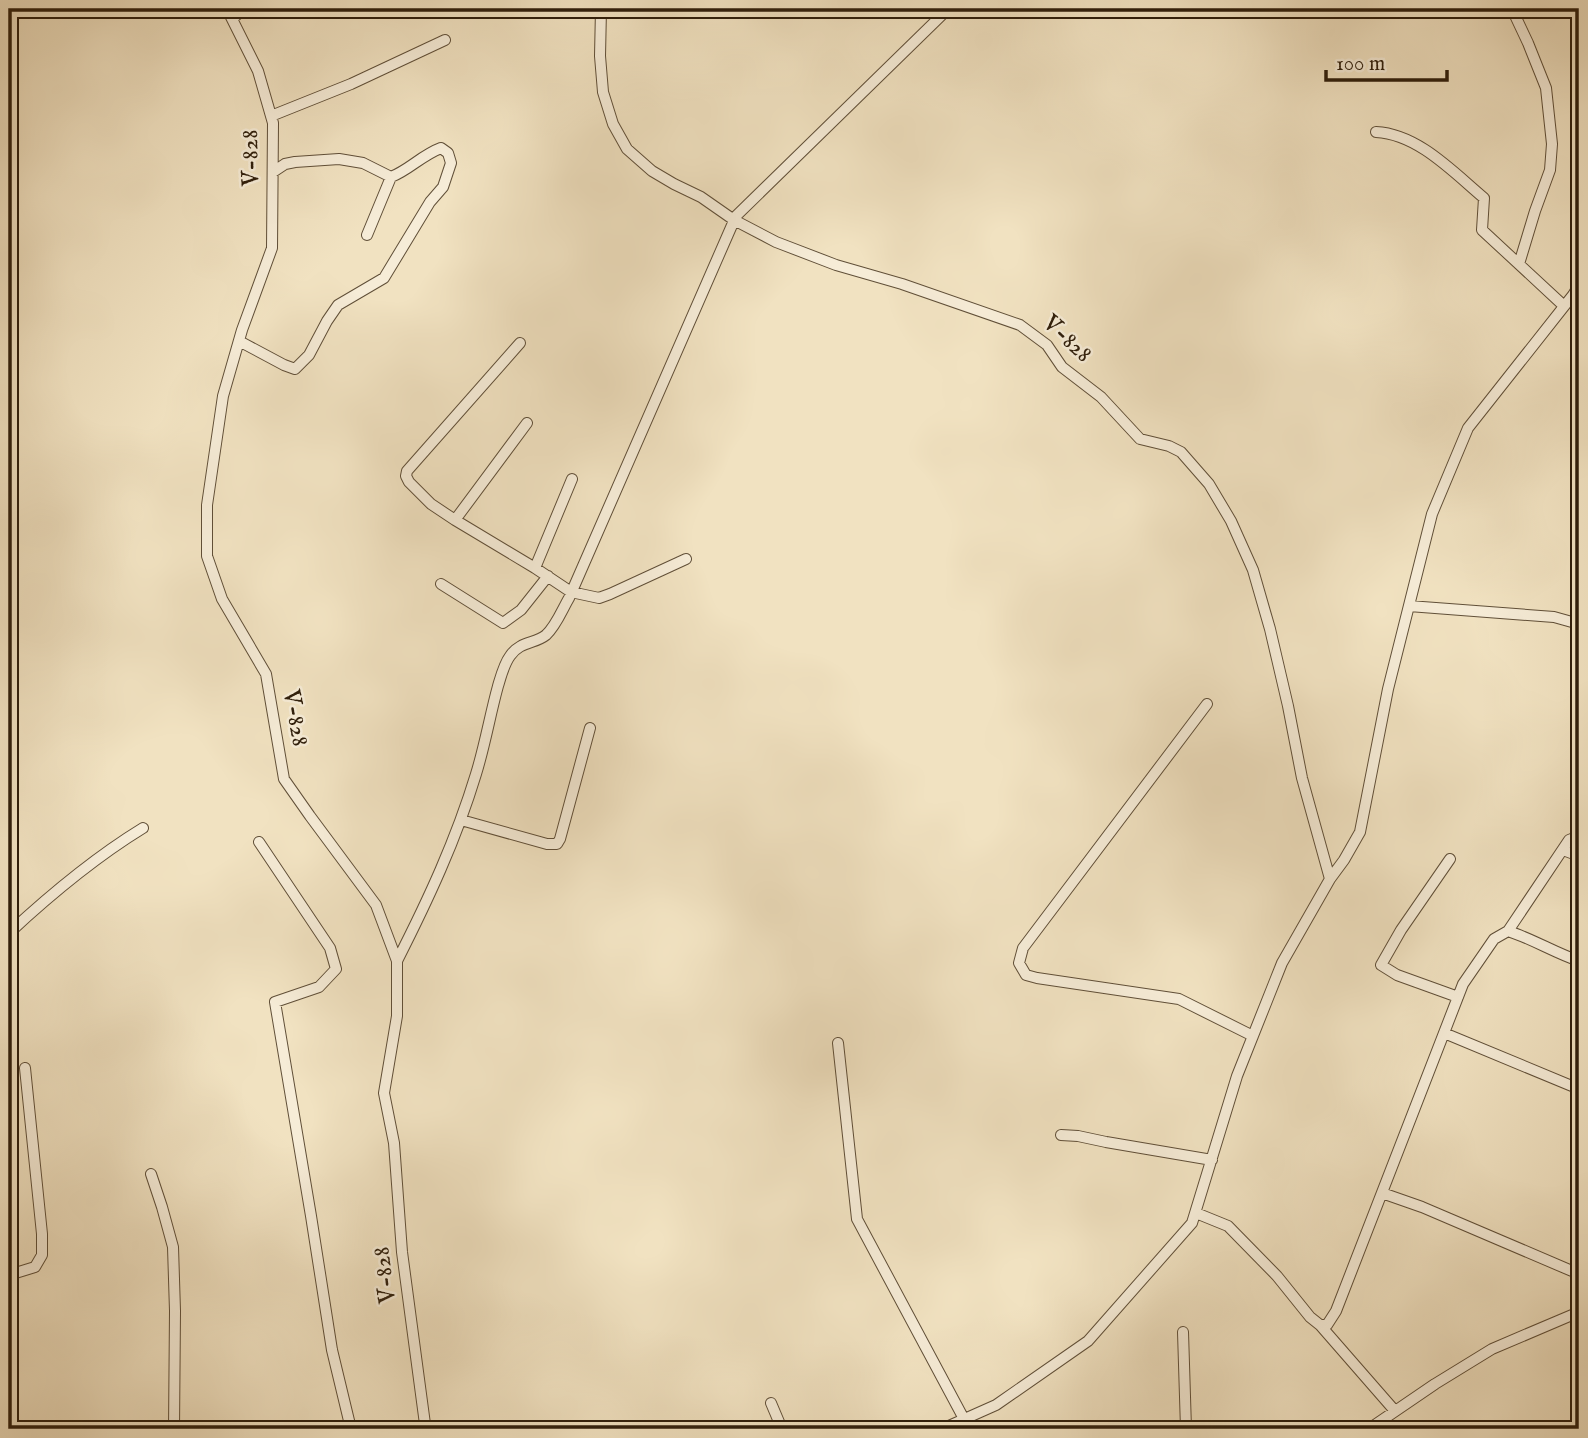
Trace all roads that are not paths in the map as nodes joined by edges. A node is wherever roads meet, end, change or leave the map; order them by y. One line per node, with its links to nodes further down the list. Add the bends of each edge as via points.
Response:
1 (244, 9): 5 (street)
2 (601, 9): 11 (street, V-828, via 603,92 627,149 652,171)
3 (948, 9): 11 (street)
4 (1512, 9): 13 (street, via 1546,88 1552,144 1550,170)
5 (230, 14): 7 (street, V-828, via 258,71)
6 (445, 40): 7 (street)
7 (271, 116): 9 (street, V-828)
8 (1376, 132): 13 (street, via 1391,133 1427,151 1484,198 1482,230)
9 (273, 172): 10 (street, via 295,162 339,159 363,163); 16 (street, V-828, via 272,248)
10 (391, 177): 12 (street); 16 (street, via 430,152 441,148 448,153 451,163 443,187 384,278 338,305 309,355 295,369)
11 (734, 220): 25 (street); 37 (street, V-828, via 836,265 1020,325 1047,345 1062,367 1101,397 1140,439 1181,452 1209,484 1253,570)
12 (368, 235)
13 (1519, 264): 15 (street)
14 (1579, 285): 15 (street)
15 (1564, 306): 26 (street, via 1468,428 1432,514)
16 (239, 341): 40 (street, V-828, via 223,396 207,505 207,556 222,599 266,674 284,779 376,905)
17 (520, 343): 20 (street, via 407,471 409,482)
18 (527, 424): 20 (street)
19 (572, 478): 22 (street)
20 (455, 520): 22 (street)
21 (686, 559): 25 (street, via 598,598)
22 (535, 568): 23 (street)
23 (548, 576): 24 (street, via 521,610 503,623); 25 (street)
24 (441, 584)
25 (571, 592): 30 (street, via 545,636 523,644 510,656)
26 (1409, 606): 27 (street, via 1554,617); 37 (street, via 1360,832)
27 (1579, 624)
28 (1207, 704): 44 (street, via 1023,948 1020,963 1026,975 1037,978 1179,999)
29 (590, 729): 30 (street, via 557,844)
30 (461, 820): 40 (street, via 429,899)
31 (143, 828): 39 (street, via 50,895)
32 (1579, 836): 34 (street, via 1569,840)
33 (259, 842): 62 (street, via 330,948 335,969 319,986 275,1002 332,1350)
34 (1563, 850): 35 (street); 38 (street)
35 (1579, 856)
36 (1450, 859): 42 (street, via 1381,965)
37 (1330, 879): 44 (street, via 1282,963)
38 (1508, 931): 41 (street); 42 (street, via 1494,939)
39 (9, 933)
40 (397, 961): 63 (street, V-828, via 397,1016 384,1093 394,1143 402,1252)
41 (1579, 961)
42 (1458, 998): 43 (street)
43 (1444, 1034): 47 (street); 51 (street)
44 (1253, 1036): 49 (street)
45 (838, 1043): 60 (street, via 858,1219)
46 (25, 1068): 54 (street, via 42,1255 35,1267)
47 (1579, 1089)
48 (1061, 1135): 49 (street)
49 (1212, 1160): 52 (street)
50 (151, 1174): 61 (street, via 173,1247)
51 (1382, 1193): 53 (street); 56 (street, via 1336,1311 1327,1325)
52 (1196, 1213): 56 (street, via 1228,1226); 60 (street, via 1088,1341 996,1405)
53 (1579, 1274)
54 (9, 1275)
55 (1579, 1312): 59 (street, via 1492,1349)
56 (1320, 1325): 59 (street)
57 (1183, 1332): 66 (street)
58 (771, 1403): 64 (street)
59 (1395, 1411): 67 (street)
60 (964, 1419): 65 (street)
61 (174, 1429)
62 (351, 1429)
63 (427, 1429)
64 (782, 1429)
65 (942, 1429)
66 (1186, 1429)
67 (1369, 1429)

